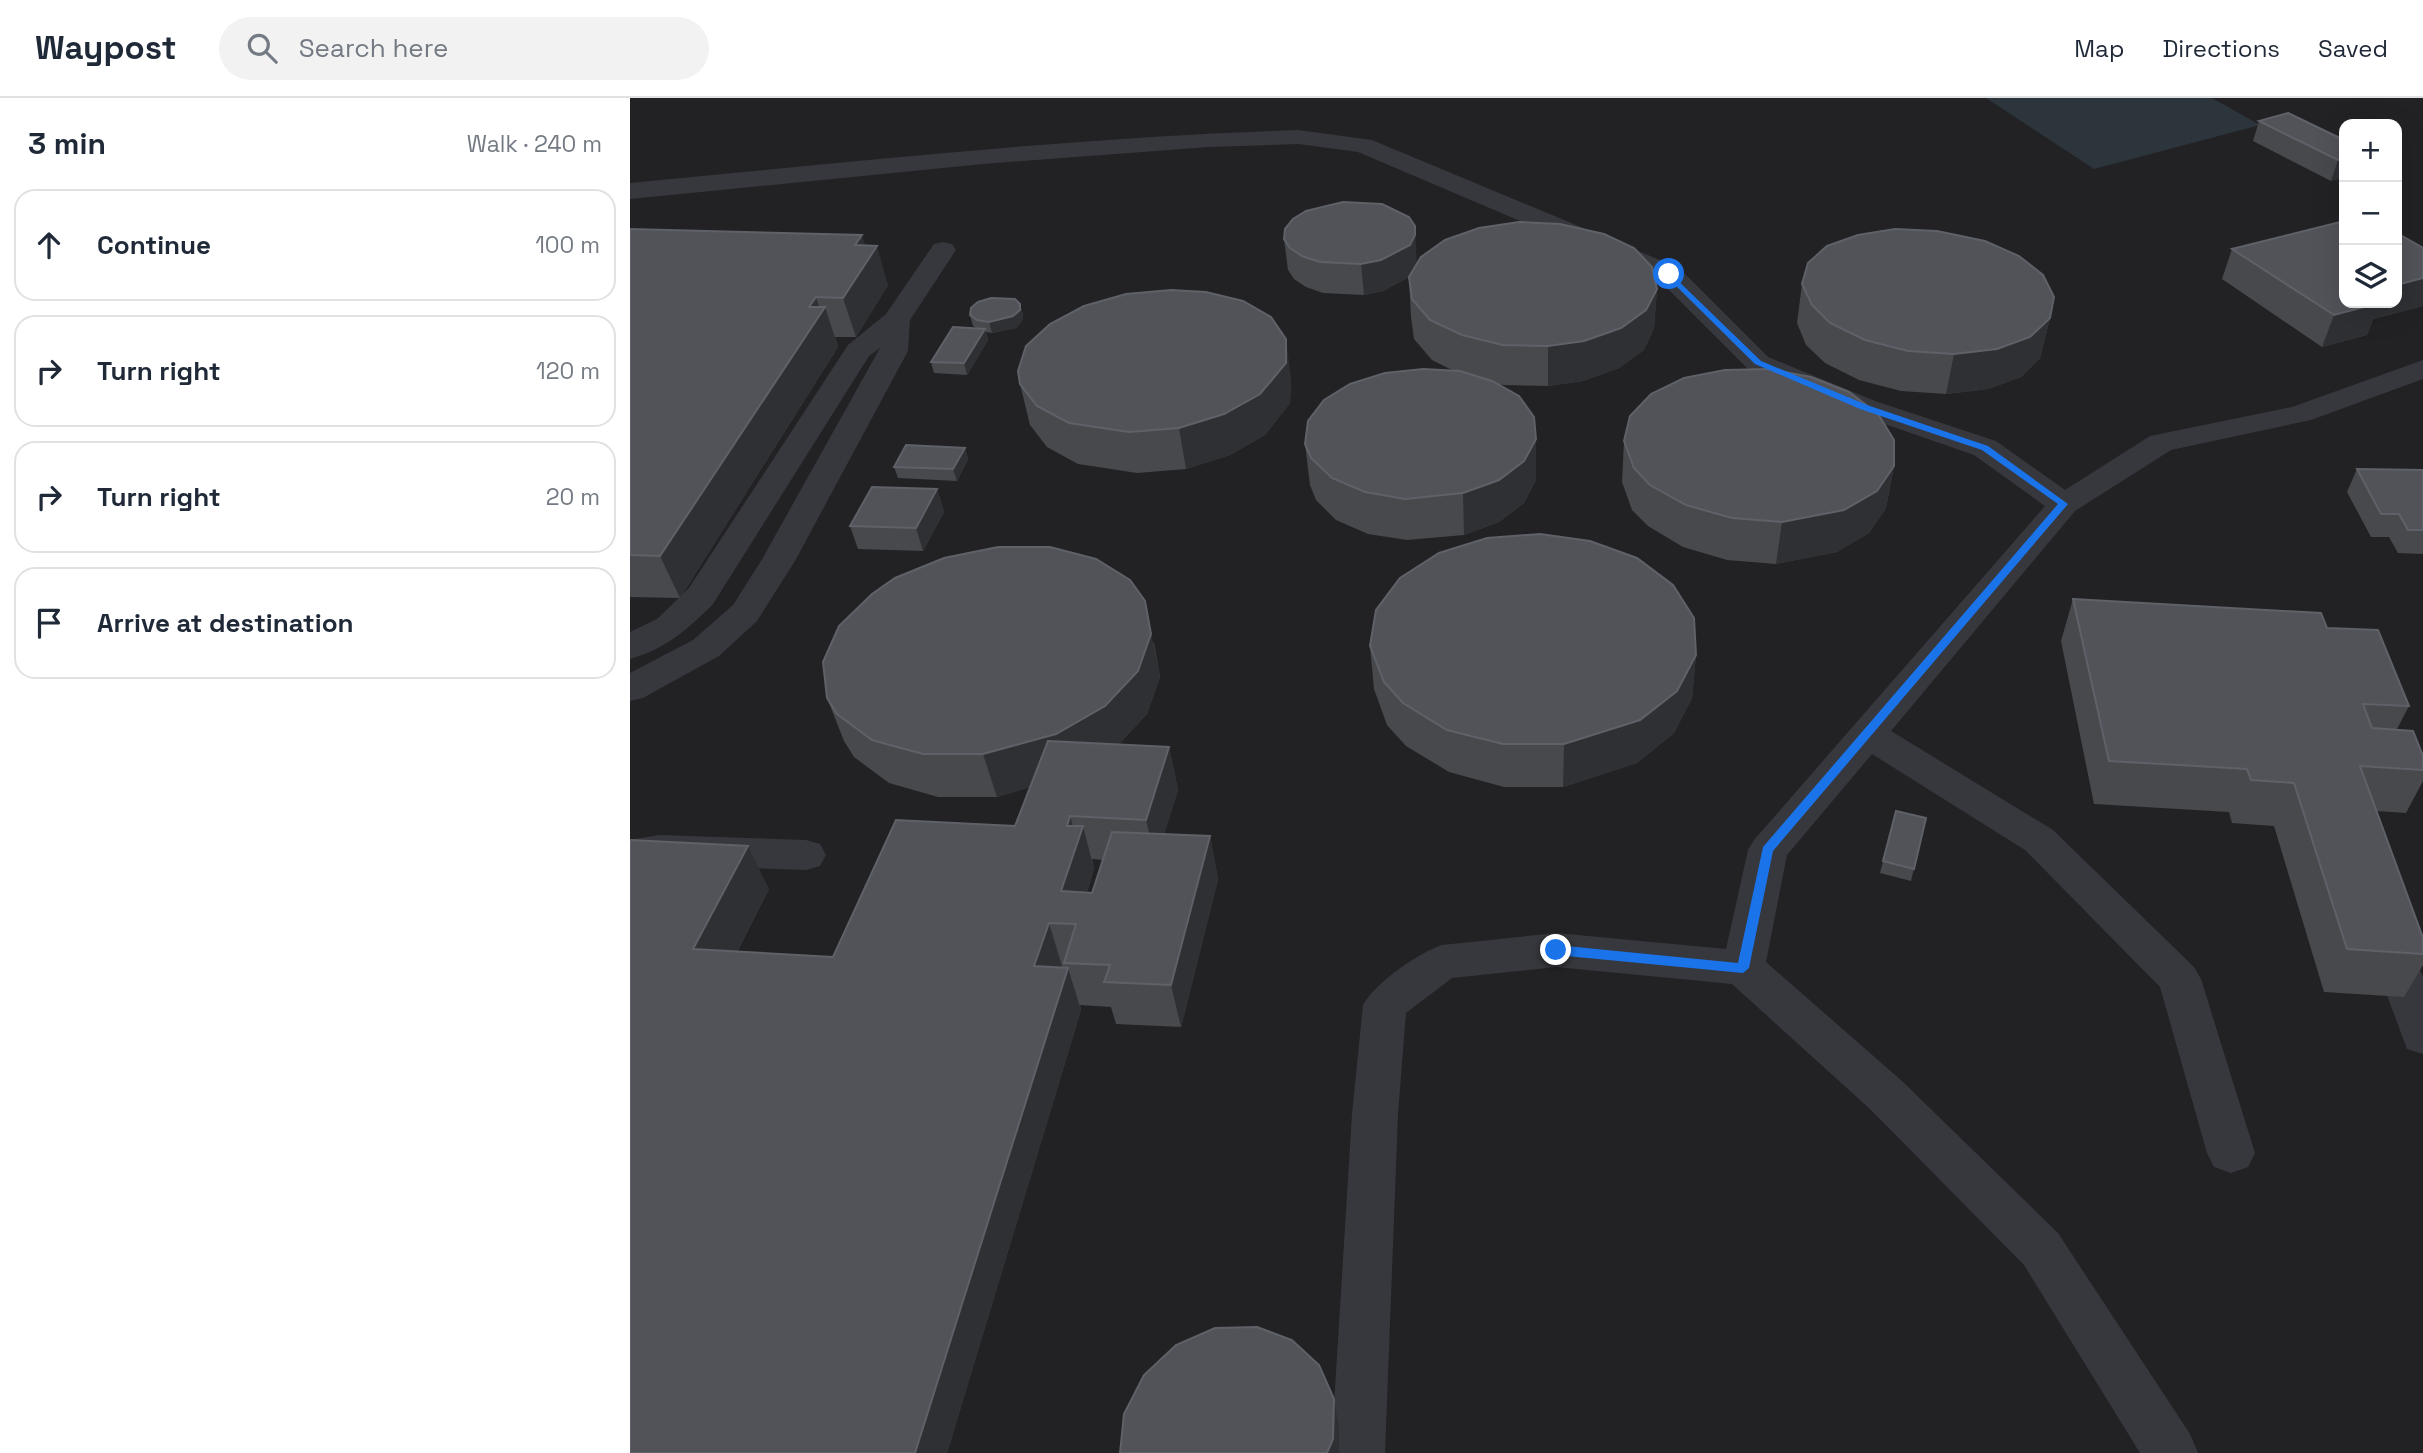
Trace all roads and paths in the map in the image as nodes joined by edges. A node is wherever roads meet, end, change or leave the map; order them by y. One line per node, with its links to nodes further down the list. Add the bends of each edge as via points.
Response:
1 (630, 191): 5 (lane, via 1209,140 1298,137 1363,145 1669,274 1758,363 1864,407 1985,448)
2 (943, 250): 3 (lane)
3 (896, 320): 6 (lane, via 858,351 701,596 670,627); 7 (lane, via 894,351 746,613 706,648)
4 (2423, 369): 5 (lane, via 2300,414 2161,443)
5 (2064, 504): 8 (lane)
6 (630, 647)
7 (630, 689)
8 (1866, 733): 11 (lane, via 1768,850); 14 (lane, via 2039,840 2179,979)
9 (630, 855): 10 (lane, via 659,850)
10 (806, 855)
11 (1743, 968): 15 (lane, via 1543,951 1442,962 1385,1005); 16 (lane, via 1886,1095 2041,1249)
12 (2403, 979): 13 (lane)
13 (2423, 1036)
14 (2231, 1153)
15 (1358, 1453)
16 (2171, 1453)

